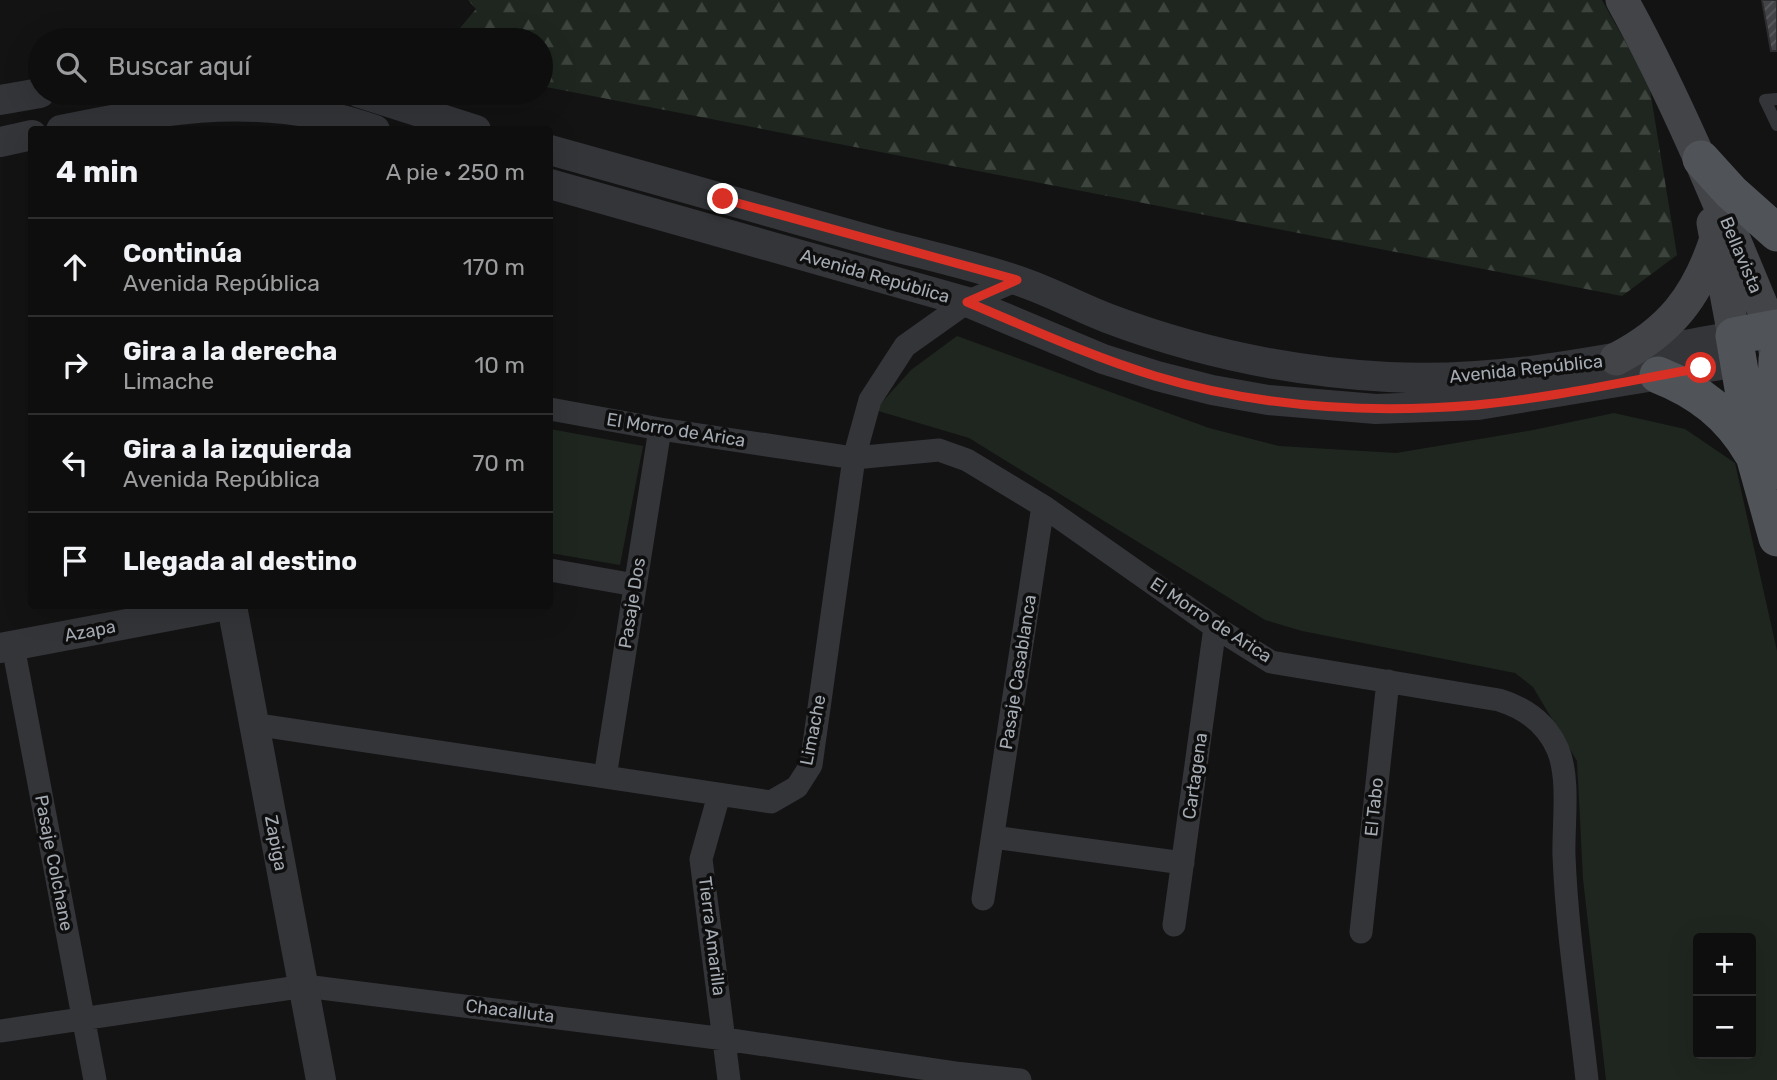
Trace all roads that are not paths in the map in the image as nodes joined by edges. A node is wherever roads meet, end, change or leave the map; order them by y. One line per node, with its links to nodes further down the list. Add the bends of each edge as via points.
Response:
1 (1622, 0): 17 (main road, Bellavista, via 1653,55)
2 (28, 95): 4 (street)
3 (1777, 99): 10 (lane, via 1765,100)
4 (0, 100)
5 (218, 105): 8 (street)
6 (218, 105): 12 (street, via 325,115)
7 (388, 105): 9 (street)
8 (147, 121): 11 (street)
9 (430, 123): 13 (street)
10 (1777, 125)
11 (99, 126)
12 (362, 126)
13 (450, 126)
14 (28, 136): 15 (street)
15 (0, 142)
16 (553, 151): 21 (street, Avenida República)
17 (1700, 159): 19 (main road); 20 (main road, Bellavista); 23 (main road, Bellavista)
18 (553, 185): 22 (street, Avenida República)
19 (1777, 233)
20 (1716, 239): 24 (main road, Bellavista); 25 (main road, via 1703,274 1678,314 1658,334)
21 (1017, 280): 22 (street, Limache); 25 (street, Avenida República, via 1161,337 1217,353 1331,373 1446,378)
22 (967, 302): 26 (street, Avenida República, via 1103,359 1157,376 1302,404 1376,409 1478,405); 29 (street, Limache, via 905,346 870,400)
23 (1775, 344): 24 (main road, Avenida República); 32 (main road, Bellavista)
24 (1736, 349): 25 (street, Avenida República); 26 (street, Avenida República); 30 (main road, Bellavista)
25 (1616, 359)
26 (1658, 375): 30 (main road, via 1711,403 1743,438)
27 (553, 410): 28 (street, El Morro de Arica)
28 (660, 429): 29 (street, El Morro de Arica); 34 (street, Pasaje Dos)
29 (854, 458): 31 (street, El Morro de Arica, via 939,450 967,460); 42 (street, Limache, via 811,765 797,787 771,802)
30 (1755, 459): 32 (main road, Bellavista)
31 (1043, 506): 37 (street, El Morro de Arica); 43 (street, Pasaje Casablanca)
32 (1775, 530)
33 (553, 571): 34 (street)
34 (635, 585): 41 (street, Pasaje Dos)
35 (206, 609): 38 (street, Azapa)
36 (233, 609): 40 (street, Zapiga)
37 (1215, 627): 39 (street, El Morro de Arica, via 1271,662); 44 (street, Cartagena)
38 (6, 647): 49 (street, Pasaje Colchane)
39 (1388, 681): 47 (street, El Tabo); 57 (street, El Morro de Arica, via 1512,704 1538,721 1558,749 1563,766 1564,858)
40 (253, 724): 41 (street, Limache); 48 (street, Zapiga)
41 (605, 777): 42 (street, Limache)
42 (719, 795): 51 (street, Tierra Amarilla, via 701,859)
43 (993, 837): 44 (street); 45 (street, Pasaje Casablanca)
44 (1183, 863): 46 (street, Cartagena)
45 (983, 899)
46 (1174, 926)
47 (1361, 932)
48 (305, 986): 49 (street, Chacalluta); 51 (street, Chacalluta); 54 (street, Zapiga)
49 (83, 1018): 50 (street, Chacalluta); 53 (street, Pasaje Colchane)
50 (0, 1031)
51 (725, 1039): 52 (street, Chacalluta); 55 (street, Tierra Amarilla)
52 (955, 1077): 56 (street, Chacalluta)
53 (95, 1080)
54 (321, 1080)
55 (729, 1080)
56 (1020, 1080)
57 (1587, 1080)

